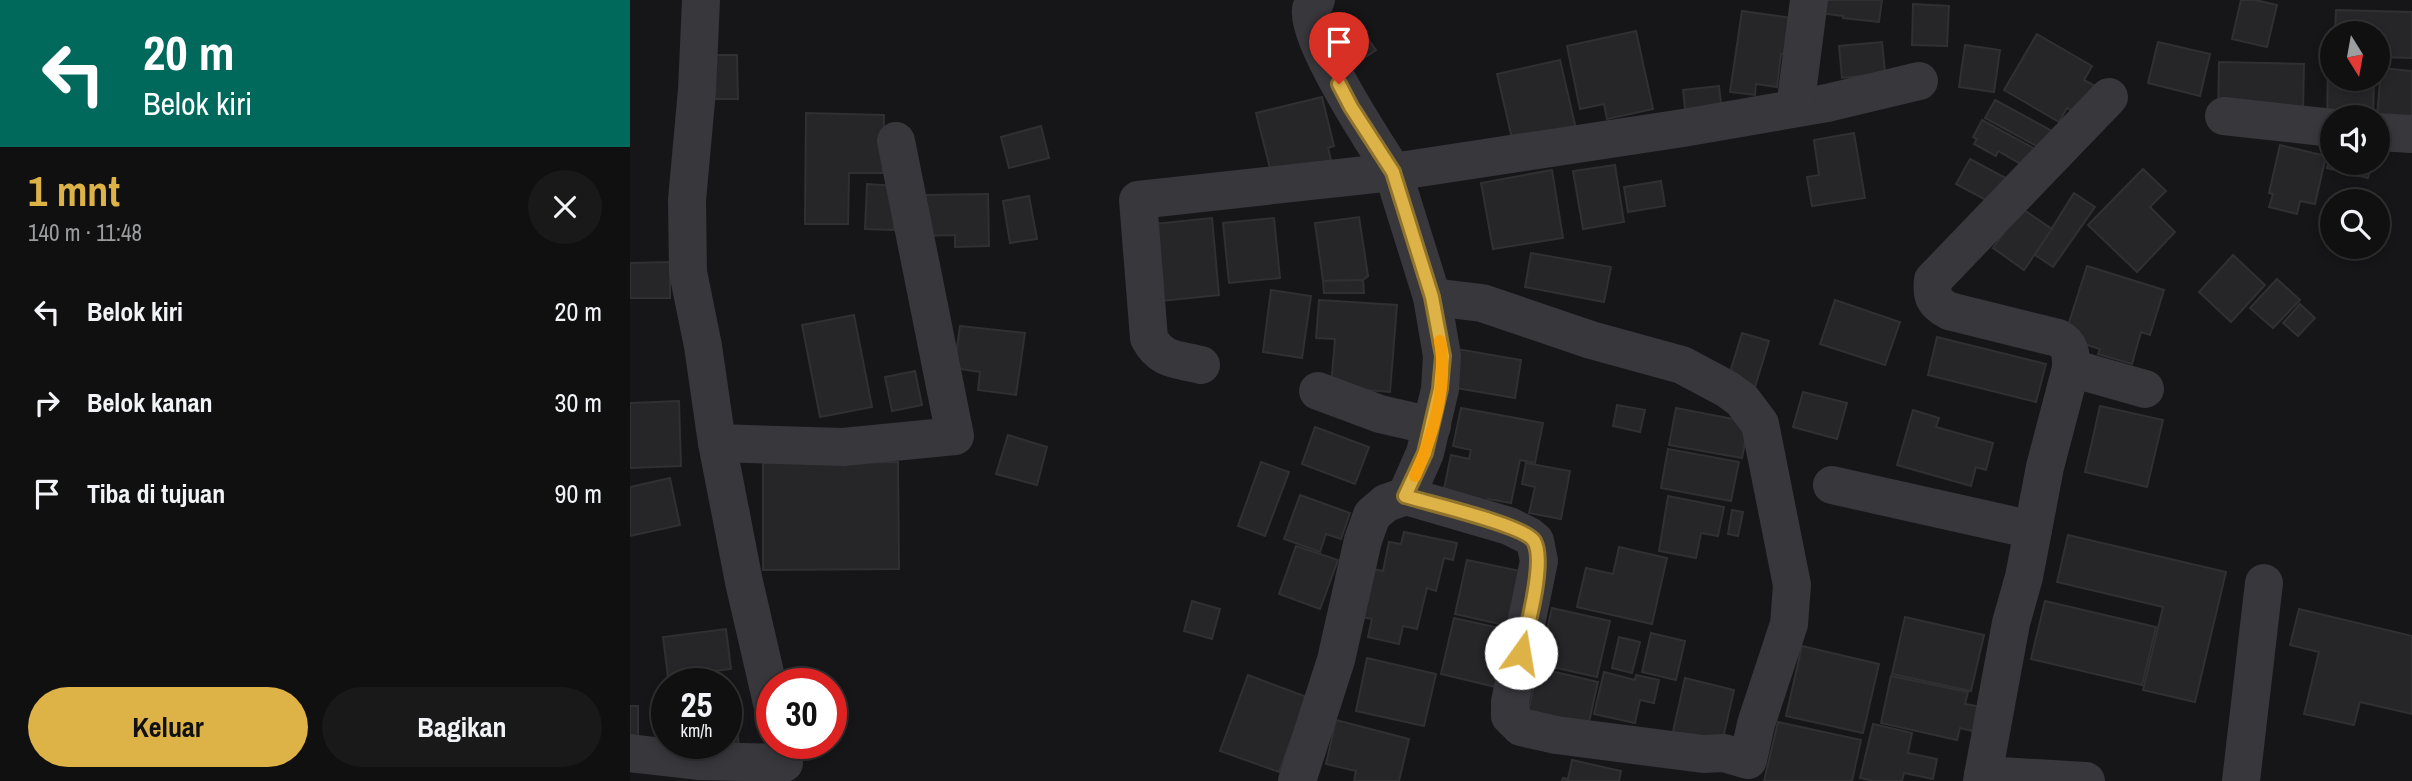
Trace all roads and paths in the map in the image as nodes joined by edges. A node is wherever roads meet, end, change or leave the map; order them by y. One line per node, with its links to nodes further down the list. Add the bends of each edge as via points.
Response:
1 (701, 0): 19 (street, via 687,200 688,272)
2 (1317, 0): 12 (street, via 1311,9 1313,25 1328,61)
3 (1809, 0): 6 (street)
4 (1919, 81): 6 (street)
5 (2109, 97): 15 (street, via 1933,280 1934,300 1949,311 2067,342)
6 (1795, 108): 12 (street)
7 (2224, 116): 8 (street)
8 (2320, 127)
9 (2390, 133): 10 (street)
10 (2412, 134)
11 (896, 141): 19 (street, via 955,436 843,447)
12 (1393, 172): 13 (street); 14 (street, via 1138,200 1149,338 1163,356)
13 (1432, 297): 18 (street, via 1443,356); 27 (street, via 1482,303 1682,365 1742,400 1760,424 1792,586 1789,624)
14 (1201, 365)
15 (2071, 368): 16 (street); 22 (street)
16 (2145, 389)
17 (1318, 391): 18 (street, via 1380,414)
18 (1432, 426): 21 (street)
19 (717, 443): 24 (street)
20 (1832, 485): 22 (street)
21 (1405, 496): 27 (street, via 1509,526 1535,541 1539,561 1510,702 1510,716 1517,724 1556,736 1724,753); 29 (street, via 1372,514 1336,660)
22 (2033, 530): 28 (street)
23 (2264, 583): 31 (street)
24 (764, 668)
25 (630, 753): 26 (street, via 698,761)
26 (782, 763)
27 (1745, 770)
28 (1982, 778): 30 (street)
29 (1297, 781)
30 (2086, 781)
31 (2241, 781)

